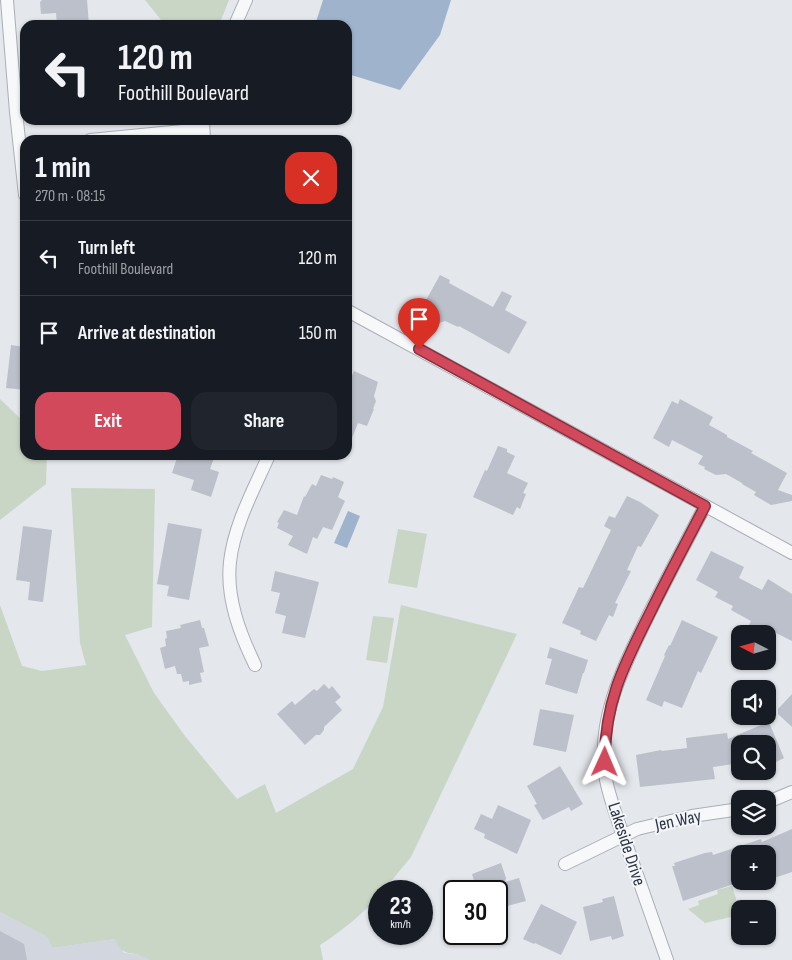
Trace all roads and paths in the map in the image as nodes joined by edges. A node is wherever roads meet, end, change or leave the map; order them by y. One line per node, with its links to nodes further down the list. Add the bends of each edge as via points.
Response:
1 (7, 0): 5 (street)
2 (246, 0): 3 (street)
3 (237, 20)
4 (203, 130): 6 (street)
5 (21, 135)
6 (146, 135)
7 (352, 313): 9 (street)
8 (267, 460): 11 (street, via 243,512 230,562 233,604 243,640)
9 (705, 506): 10 (street); 15 (street, Lakeside Drive, via 625,662 613,694 605,741 606,780)
10 (792, 553)
11 (255, 666)
12 (792, 792): 13 (street)
13 (776, 799)
14 (731, 810): 15 (street, Jen Way, via 692,816)
15 (623, 835): 16 (street, Jen Way); 17 (street, Lakeside Drive)
16 (565, 864)
17 (667, 960)

